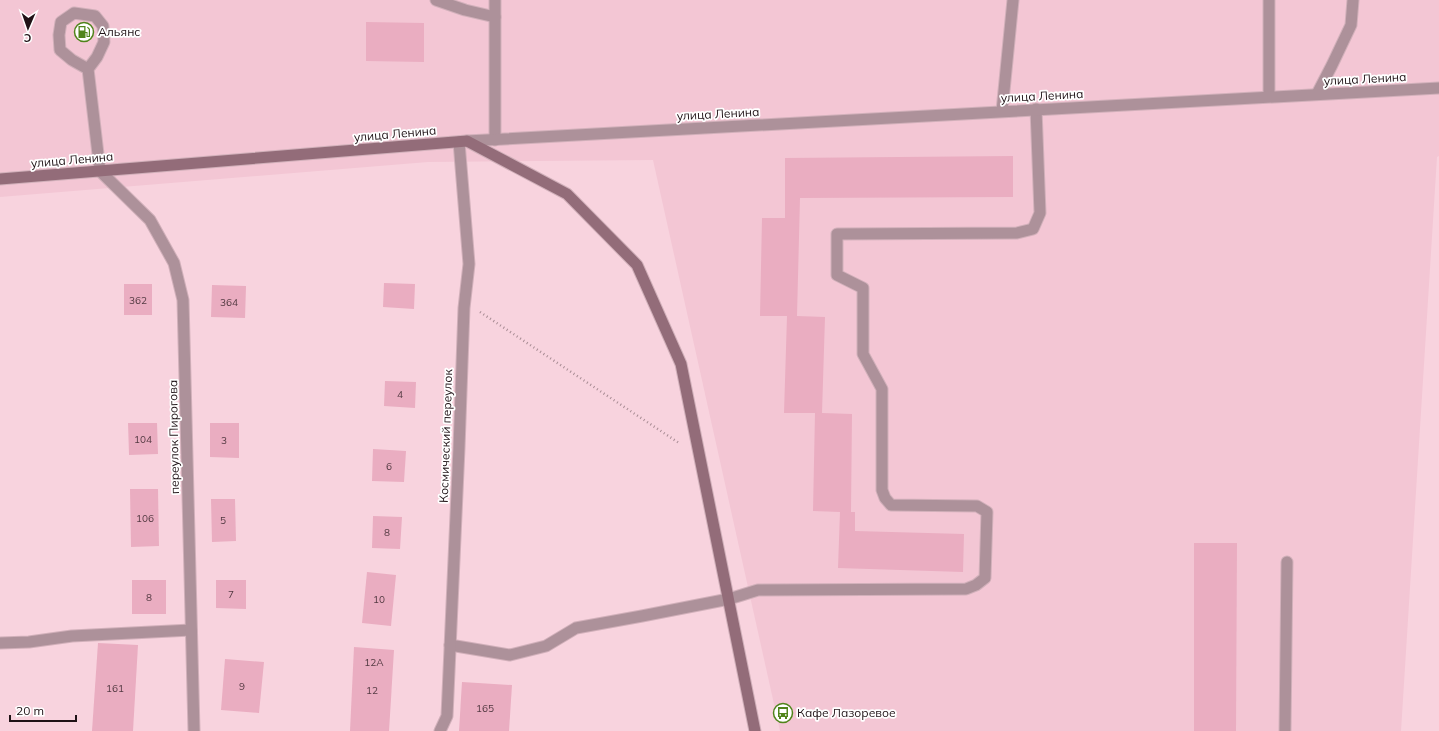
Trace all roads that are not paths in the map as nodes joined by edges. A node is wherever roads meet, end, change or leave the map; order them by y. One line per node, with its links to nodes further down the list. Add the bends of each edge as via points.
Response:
1 (436, 0): 6 (street)
2 (495, 0): 6 (street)
3 (1013, 0): 12 (street)
4 (1269, 0): 10 (street)
5 (1353, 0): 9 (street, via 1350,25)
6 (495, 17): 13 (street)
7 (88, 69): 7 (street, via 104,42 103,26 95,16 74,13 61,22 60,50); 15 (street)
8 (1439, 88): 9 (street, улица Ленина)
9 (1317, 94): 10 (street, улица Ленина)
10 (1269, 96): 11 (street, улица Ленина)
11 (1036, 110): 12 (street, улица Ленина); 18 (street, via 1040,213 1033,229 1017,233 837,234 837,275 863,288 863,354 882,389 882,490 885,498 891,505 977,506 987,512 985,578 966,589 758,590)
12 (1002, 111): 13 (street, улица Ленина)
13 (494, 140): 14 (street, улица Ленина)
14 (463, 142): 15 (main road, улица Ленина); 18 (main road, via 567,194 637,265 681,364); 21 (street, Космический переулок, via 469,264 464,302)
15 (100, 171): 16 (main road, улица Ленина); 19 (street, переулок Пирогова, via 150,220 174,263 183,300)
16 (0, 179)
17 (1287, 562): 25 (street)
18 (729, 599): 21 (street, via 576,628 546,646 510,655); 24 (main road)
19 (191, 630): 20 (street, via 72,636); 22 (street, переулок Пирогова)
20 (0, 643)
21 (450, 645): 23 (street, Космический переулок, via 447,716)
22 (194, 731)
23 (440, 731)
24 (755, 731)
25 (1285, 731)

